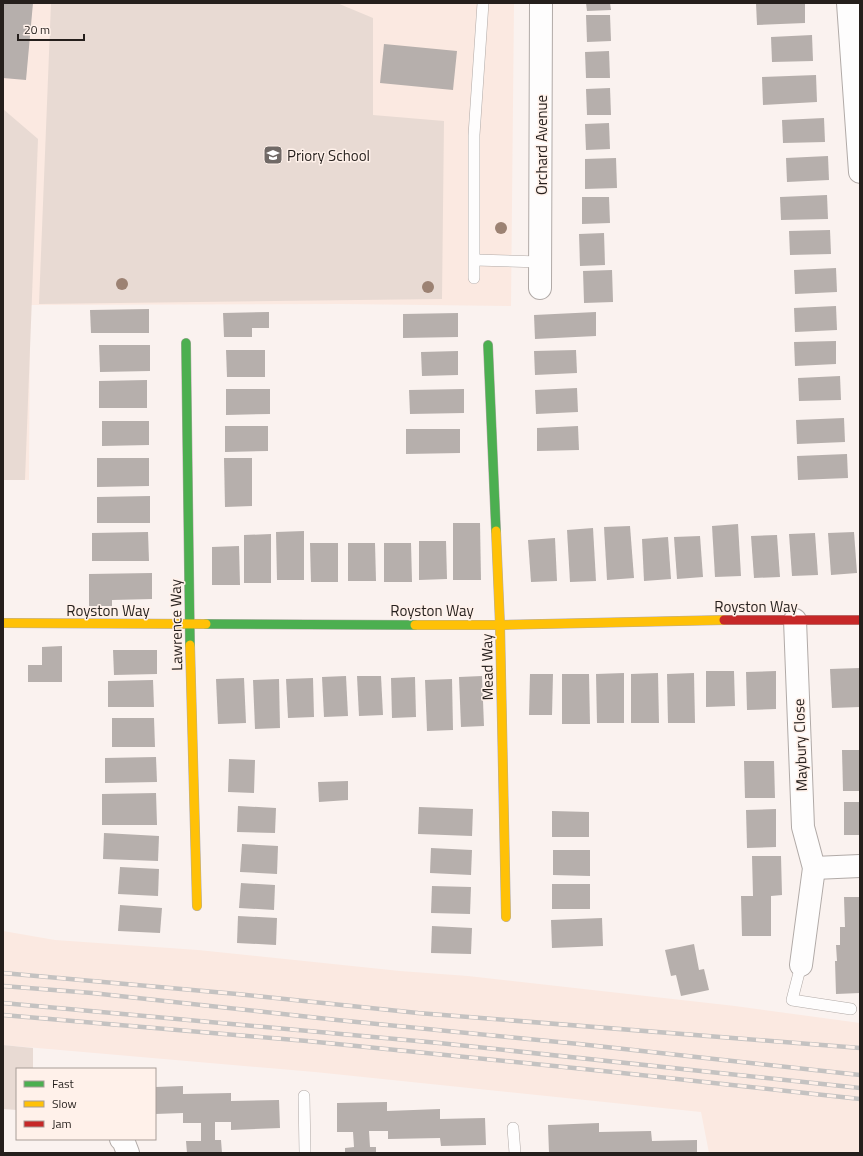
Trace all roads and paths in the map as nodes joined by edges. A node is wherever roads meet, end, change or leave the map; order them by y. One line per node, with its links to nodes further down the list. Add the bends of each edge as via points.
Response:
1 (483, 3): 5 (lane, via 474,135)
2 (542, 3): 6 (street, Orchard Avenue)
3 (848, 3): 4 (street)
4 (860, 172)
5 (475, 260): 6 (lane); 7 (lane)
6 (540, 262): 8 (street, Orchard Avenue)
7 (474, 278)
8 (540, 288)
9 (186, 343): 14 (street, Lawrence Way)
10 (488, 345): 15 (street, Mead Way)
11 (795, 620): 12 (street, Royston Way); 15 (street, Royston Way); 17 (street, Maybury Close, via 803,827)
12 (860, 620)
13 (3, 623): 14 (street, Royston Way)
14 (189, 624): 15 (street, Royston Way); 18 (street, Lawrence Way)
15 (500, 625): 19 (street, Mead Way)
16 (860, 866): 17 (street)
17 (814, 868): 20 (street, Maybury Close)
18 (197, 906)
19 (506, 917)
20 (801, 964): 21 (lane, via 792,1000)
21 (851, 1008)
22 (304, 1096): 26 (lane)
23 (513, 1128): 27 (lane)
24 (123, 1140): 25 (street)
25 (128, 1153)
26 (304, 1153)
27 (515, 1153)

